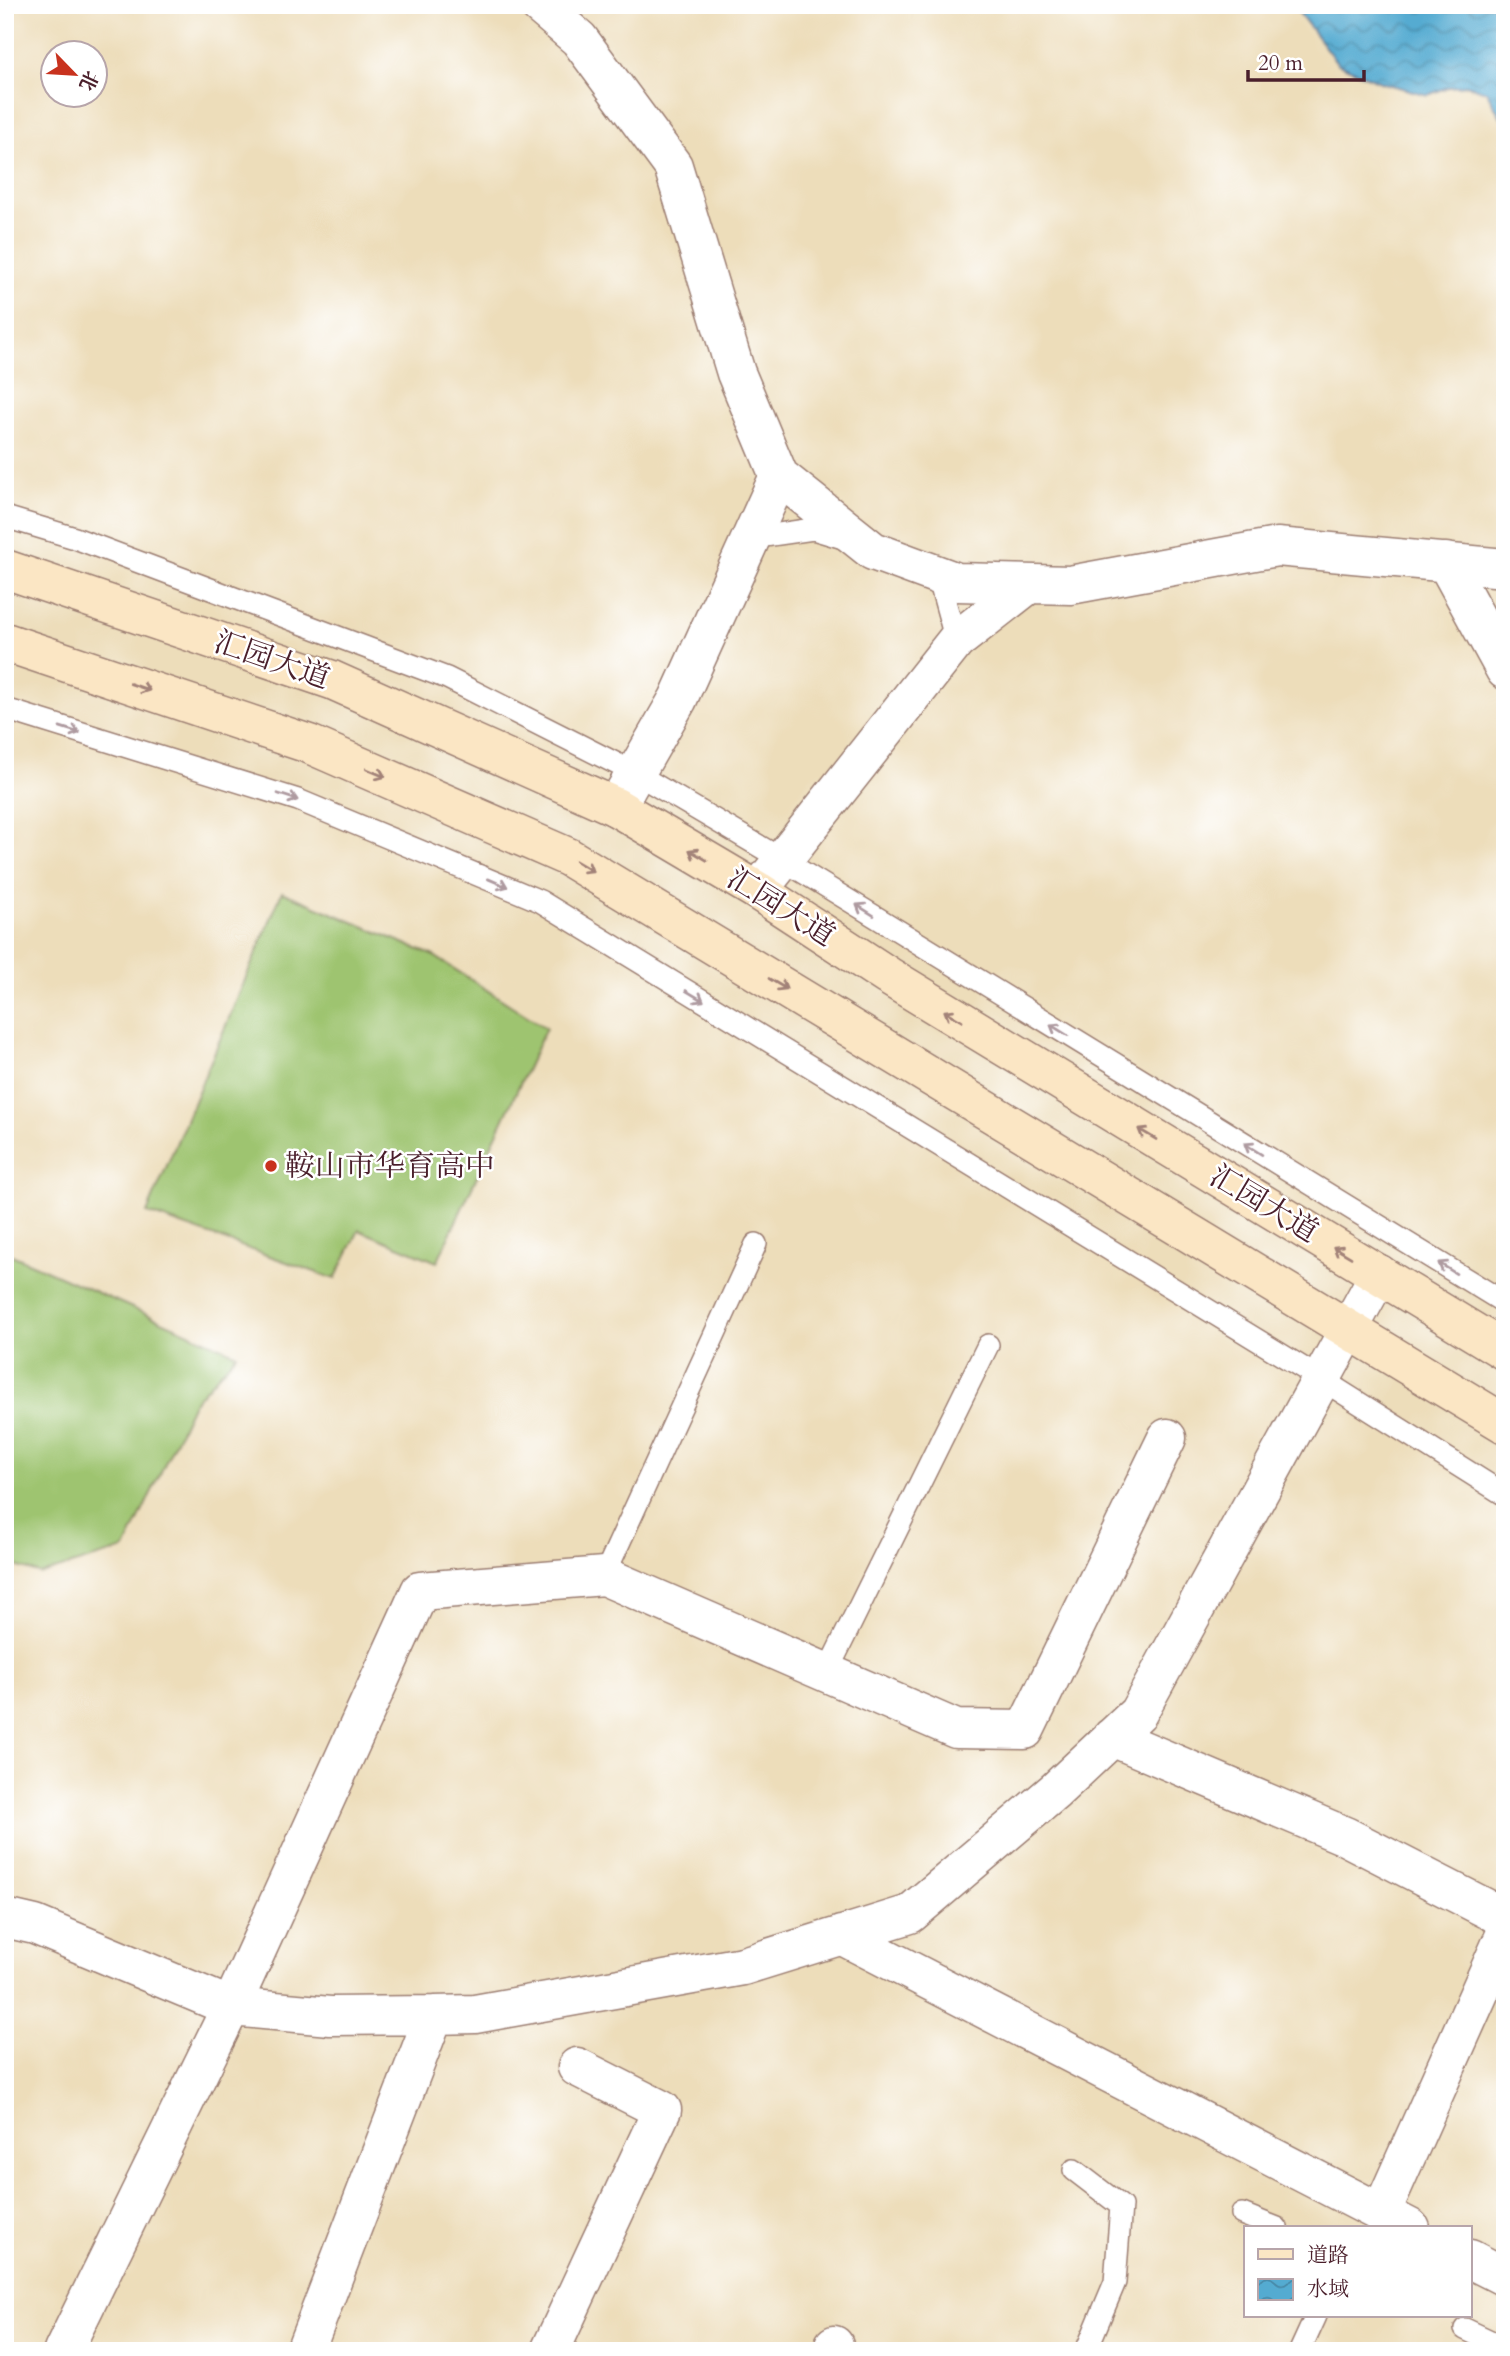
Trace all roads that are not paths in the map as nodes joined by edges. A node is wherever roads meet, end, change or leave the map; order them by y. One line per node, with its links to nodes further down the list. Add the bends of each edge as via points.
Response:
1 (539, 5): 2 (street, via 579,39 673,166 736,373)
2 (779, 475): 4 (street); 5 (street)
3 (5, 517): 15 (lane, via 75,538 447,678)
4 (751, 538): 5 (lane, via 813,529); 15 (street, via 678,699)
5 (863, 544): 9 (street)
6 (1446, 562): 7 (street); 10 (street, via 1277,547 1070,585); 13 (street)
7 (1505, 568)
8 (5, 569): 16 (main road, 汇园大道, via 332,680)
9 (938, 576): 10 (street, via 957,583); 11 (lane)
10 (1029, 584): 11 (street)
11 (956, 641): 17 (street)
12 (5, 642): 22 (main road, one-way to 22, via 309,744 568,857)
13 (1505, 670)
14 (5, 709): 25 (lane, one-way to 25, via 298,800 540,901)
15 (635, 774): 16 (street); 17 (lane)
16 (616, 807): 18 (main road, 汇园大道, one-way to 16)
17 (783, 860): 18 (street); 21 (lane, one-way to 17)
18 (758, 891): 20 (main road, 汇园大道, one-way to 18, via 888,976)
19 (756, 1244): 29 (lane)
20 (1379, 1274): 22 (street); 24 (main road, 汇园大道)
21 (1505, 1303)
22 (1349, 1330): 25 (street); 26 (main road)
23 (988, 1345): 30 (lane)
24 (1505, 1351)
25 (1321, 1379): 28 (lane); 31 (street, via 1138,1713)
26 (1505, 1424)
27 (1167, 1438): 30 (street, via 1025,1730 956,1729)
28 (1505, 1495)
29 (604, 1576): 30 (street); 36 (street, via 421,1591)
30 (827, 1672)
31 (1112, 1737): 33 (street, via 1345,1836); 34 (street, via 910,1914)
32 (5, 1918): 36 (street, via 35,1925)
33 (1505, 1918)
34 (841, 1935): 37 (street, via 743,1966 475,2014); 41 (street)
35 (1505, 1935): 41 (street)
36 (232, 2007): 37 (street, via 330,2016); 49 (street)
37 (434, 2015): 47 (street)
38 (577, 2067): 50 (street, via 662,2110)
39 (1074, 2170): 51 (lane, via 1121,2207 1115,2282)
40 (1242, 2214): 42 (lane)
41 (1395, 2221)
42 (1272, 2226)
43 (1472, 2260): 44 (street)
44 (1505, 2277)
45 (1315, 2318): 52 (lane)
46 (1465, 2329): 48 (lane)
47 (314, 2348)
48 (1505, 2348)
49 (63, 2351)
50 (550, 2351)
51 (1086, 2351)
52 (1300, 2351)

